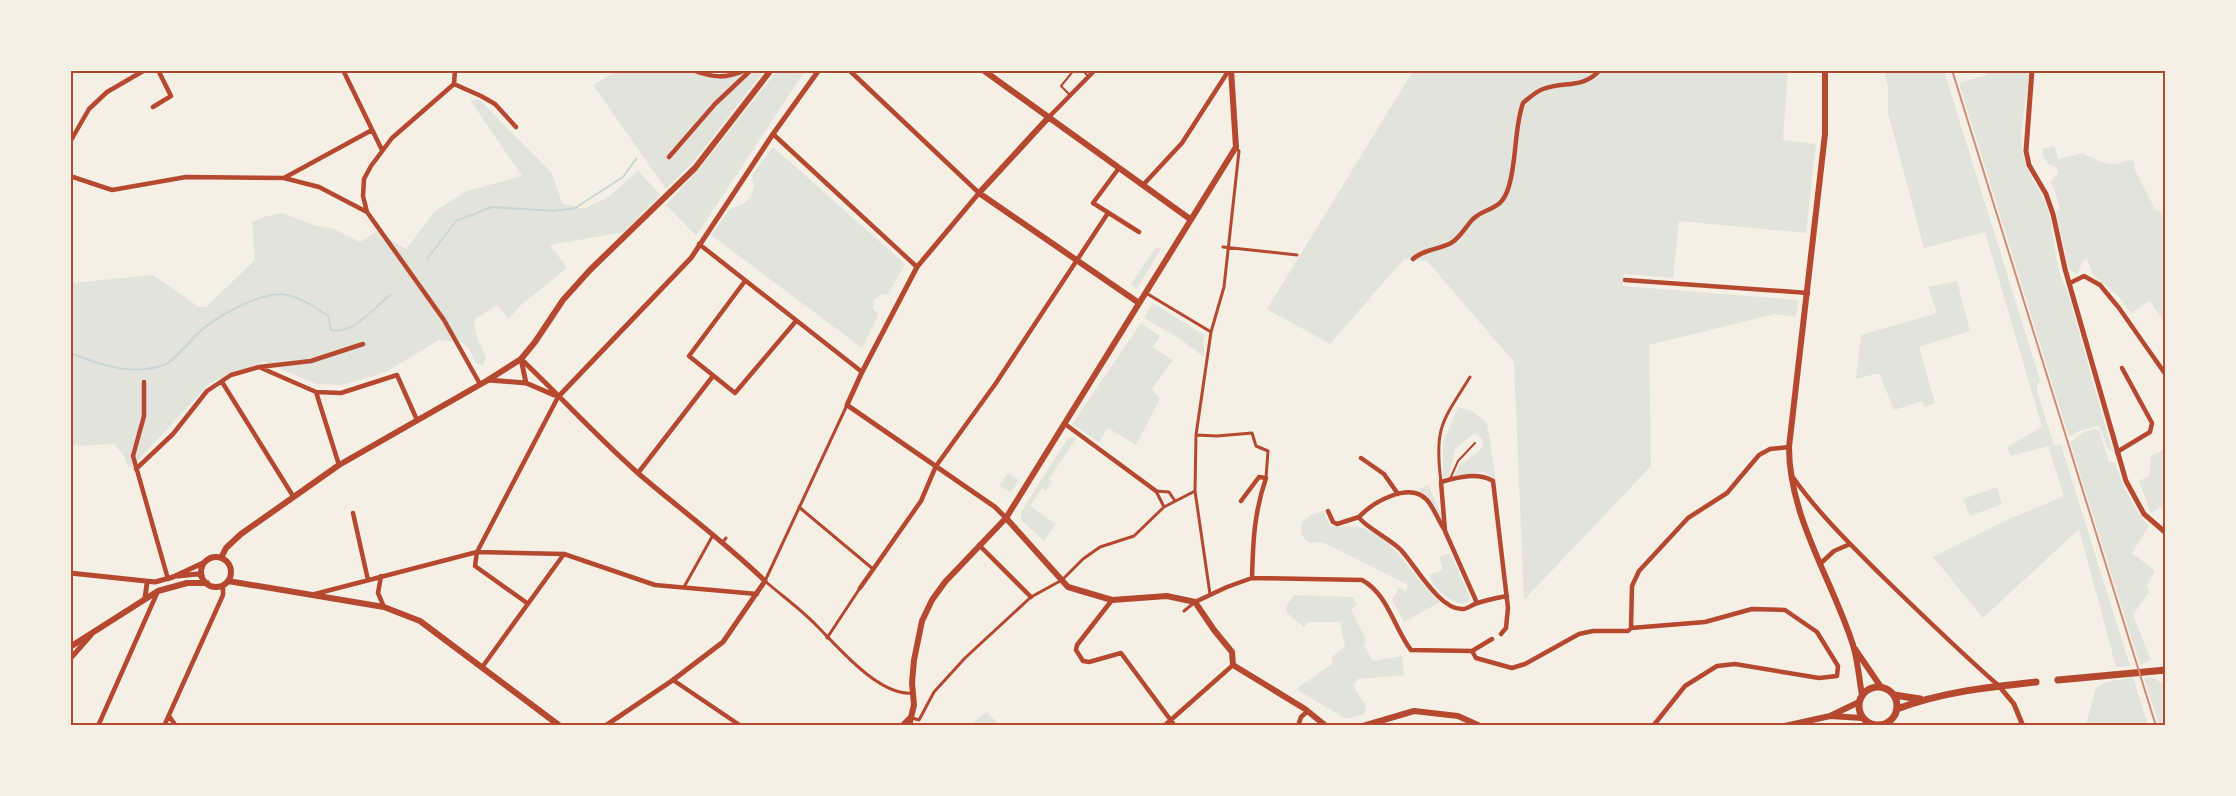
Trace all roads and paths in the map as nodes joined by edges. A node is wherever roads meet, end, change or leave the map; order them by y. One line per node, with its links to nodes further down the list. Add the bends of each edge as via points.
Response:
1 (145, 70): 26 (street, via 107,92 89,109)
2 (158, 70): 21 (street, via 171,96)
3 (343, 70): 24 (street)
4 (455, 70): 19 (street)
5 (692, 70): 6 (street, via 717,78)
6 (748, 70): 29 (street)
7 (771, 70): 54 (main road, via 696,168 590,270)
8 (819, 70): 25 (street)
9 (849, 70): 34 (street)
10 (983, 70): 22 (main road)
11 (1074, 70): 20 (lane, via 1061,86)
12 (1082, 70): 18 (lane)
13 (1095, 70): 18 (street)
14 (1230, 70): 27 (main road); 33 (street, via 1182,143)
15 (1600, 70): 42 (street, via 1581,84 1540,90 1523,103 1510,184 1501,202 1476,216 1453,242 1421,252)
16 (1825, 70): 49 (main road, via 1825,134)
17 (2032, 70): 47 (street, via 2025,151 2053,214)
18 (1089, 77): 20 (street)
19 (454, 84): 23 (street, via 495,104); 28 (street)
20 (1071, 95): 22 (street)
21 (153, 107)
22 (1048, 118): 30 (main road); 34 (main road)
23 (516, 127)
24 (372, 130): 28 (street); 32 (street)
25 (773, 134): 39 (street); 44 (street)
26 (70, 142)
27 (1236, 147): 37 (main road); 40 (street, via 1239,151)
28 (382, 150): 35 (street, via 364,179)
29 (669, 158)
30 (1119, 168): 33 (main road); 36 (street, via 1093,203)
31 (70, 177): 32 (street, via 112,190 186,177)
32 (284, 178): 35 (street, via 319,187)
33 (1143, 185): 37 (main road)
34 (979, 193): 43 (main road); 44 (street)
35 (367, 212): 65 (street, via 444,320)
36 (1108, 213): 38 (street); 43 (street)
37 (1193, 221): 48 (main road)
38 (1139, 232)
39 (699, 244): 46 (street); 67 (street, via 691,258)
40 (1225, 247): 41 (street); 52 (street, via 1224,287)
41 (1297, 255)
42 (1413, 259)
43 (1077, 260): 50 (main road); 77 (street)
44 (917, 267): 57 (street)
45 (1625, 280): 49 (street)
46 (745, 281): 51 (street); 59 (street, via 688,356)
47 (2070, 283): 58 (street, via 2084,276 2100,285); 74 (street)
48 (1146, 293): 50 (main road); 52 (street)
49 (1808, 293): 73 (main road)
50 (1139, 303): 70 (main road)
51 (796, 321): 57 (street); 59 (street, via 735,393)
52 (1210, 331): 71 (street)
53 (363, 344): 55 (street, via 311,361)
54 (521, 359): 61 (main road); 64 (street); 67 (street)
55 (259, 368): 63 (street, via 231,375); 66 (street)
56 (2122, 368): 74 (street, via 2152,423 2150,432)
57 (862, 372): 68 (street)
58 (2166, 375)
59 (713, 376): 79 (street)
60 (1470, 377): 83 (street, via 1440,429)
61 (488, 380): 64 (street); 65 (main road)
62 (144, 382): 78 (street, via 144,416 133,456)
63 (222, 382): 78 (street, via 207,391 173,434); 87 (street)
64 (526, 383): 67 (street)
65 (480, 384): 69 (main road)
66 (316, 392): 69 (street, via 341,393 397,375); 76 (street)
67 (558, 397): 79 (street); 103 (street)
68 (847, 405): 77 (street); 90 (street)
69 (417, 420): 76 (main road)
70 (1065, 424): 84 (street); 95 (main road)
71 (1196, 435): 81 (street, via 1252,433 1256,446 1268,452); 85 (street)
72 (1475, 443): 82 (lane, via 1458,461)
73 (1790, 447): 80 (main road); 136 (street, via 1770,449 1759,455 1727,493 1688,518 1639,571 1632,586)
74 (2117, 452): 97 (street, via 2126,481 2144,514)
75 (1361, 458): 86 (street, via 1384,474)
76 (339, 465): 87 (main road)
77 (936, 466): 95 (street); 108 (street, via 921,501)
78 (136, 469): 112 (street)
79 (638, 473): 98 (street)
80 (1792, 475): 101 (street); 107 (main road, via 1802,517)
81 (1266, 478): 89 (street, via 1259,477); 113 (street, via 1254,527)
82 (1450, 479): 83 (street); 127 (street, via 1483,476 1493,481)
83 (1441, 482): 96 (street)
84 (1156, 491): 88 (street, via 1169,492); 91 (street)
85 (1195, 491): 88 (street); 126 (street)
86 (1398, 494): 94 (street); 96 (street, via 1421,495)
87 (293, 496): 105 (main road, via 241,534 226,548)
88 (1175, 501): 91 (street)
89 (1241, 501)
90 (799, 507): 100 (street); 108 (street)
91 (1164, 507): 115 (street, via 1134,536 1100,547)
92 (1328, 511): 94 (street, via 1337,524)
93 (353, 513): 114 (street)
94 (1359, 517): 133 (street, via 1363,524 1401,550 1428,587 1452,607 1463,609)
95 (1006, 518): 102 (main road); 115 (main road)
96 (1445, 531): 133 (street)
97 (2166, 533)
98 (713, 535): 116 (street, via 724,540); 121 (street)
99 (778, 536): 100 (street)
100 (784, 540): 116 (street)
101 (1850, 544): 107 (street, via 1834,551); 151 (street)
102 (979, 545): 128 (street); 153 (main road, via 945,582 922,621)
103 (477, 552): 104 (street); 111 (street); 132 (street, via 475,566)
104 (564, 554): 121 (street, via 655,585); 132 (street)
105 (223, 559): 106 (main road, via 215,557); 120 (main road, via 230,565)
106 (205, 562): 110 (main road); 112 (street)
107 (1820, 564): 142 (main road)
108 (873, 569): 122 (street)
109 (70, 573): 117 (street)
110 (202, 576): 112 (street); 118 (main road); 119 (main road)
111 (381, 576): 114 (street); 134 (street, via 378,593)
112 (170, 578): 117 (street)
113 (1252, 578): 126 (street); 143 (street, via 1362,580 1383,599 1411,650)
114 (368, 580): 124 (street)
115 (1062, 580): 128 (street); 130 (main road, via 1068,586)
116 (765, 581): 125 (street); 139 (street)
117 (147, 583): 129 (street)
118 (187, 583): 119 (main road); 123 (main road)
119 (207, 583): 120 (main road)
120 (224, 584): 124 (main road, via 236,582); 159 (street)
121 (684, 588): 125 (street)
122 (860, 588): 139 (street)
123 (158, 591): 129 (main road); 166 (street)
124 (314, 594): 134 (main road)
125 (757, 594): 148 (street, via 723,642)
126 (1210, 594): 131 (street)
127 (1507, 596): 133 (street); 138 (street, via 1508,618)
128 (1031, 597): 162 (street, via 934,692 919,720)
129 (145, 598): 137 (main road)
130 (1112, 600): 131 (main road, via 1167,597); 163 (street, via 1076,650 1083,661 1089,662 1121,653)
131 (1195, 602): 135 (street); 145 (main road, via 1232,652)
132 (527, 603): 146 (street)
133 (1477, 603)
134 (384, 607): 146 (main road, via 420,621)
135 (1184, 611)
136 (1630, 628): 143 (street, via 1579,634 1512,668 1476,658); 178 (street, via 1705,622 1752,609 1785,610 1817,632 1838,666 1837,676 1819,678 1735,664 1717,666 1685,686)
137 (93, 633): 141 (main road); 144 (street)
138 (1501, 634)
139 (827, 638): 153 (street, via 867,674 896,693)
140 (1492, 639): 143 (street)
141 (70, 646)
142 (1853, 646): 152 (main road); 155 (main road)
143 (1472, 651)
144 (70, 659)
145 (1233, 664): 158 (main road); 163 (street)
146 (483, 666): 169 (main road)
147 (2166, 670): 149 (main road)
148 (673, 680): 170 (street); 171 (street)
149 (2058, 680)
150 (2036, 682): 151 (main road)
151 (1998, 686): 156 (main road); 180 (street, via 2014,704)
152 (1881, 687): 154 (main road); 155 (main road, via 1874,687)
153 (912, 693): 162 (main road)
154 (1894, 695): 156 (main road); 157 (main road)
155 (1860, 698): 160 (main road); 161 (main road)
156 (1922, 699): 157 (main road)
157 (1897, 709): 164 (main road)
158 (1308, 711): 174 (street); 175 (main road)
159 (169, 716): 167 (street); 168 (street)
160 (1830, 716): 161 (main road); 179 (main road)
161 (1862, 718): 165 (main road)
162 (911, 720): 172 (street)
163 (1173, 723): 173 (street)
164 (1892, 723): 165 (main road)
165 (1875, 725)
166 (98, 726)
167 (164, 726)
168 (176, 726)
169 (560, 726)
170 (605, 726)
171 (741, 726)
172 (901, 726)
173 (1164, 726)
174 (1298, 726)
175 (1326, 726)
176 (1364, 726): 177 (main road, via 1414,711 1458,716)
177 (1480, 726)
178 (1653, 726)
179 (1785, 726)
180 (2023, 726)

